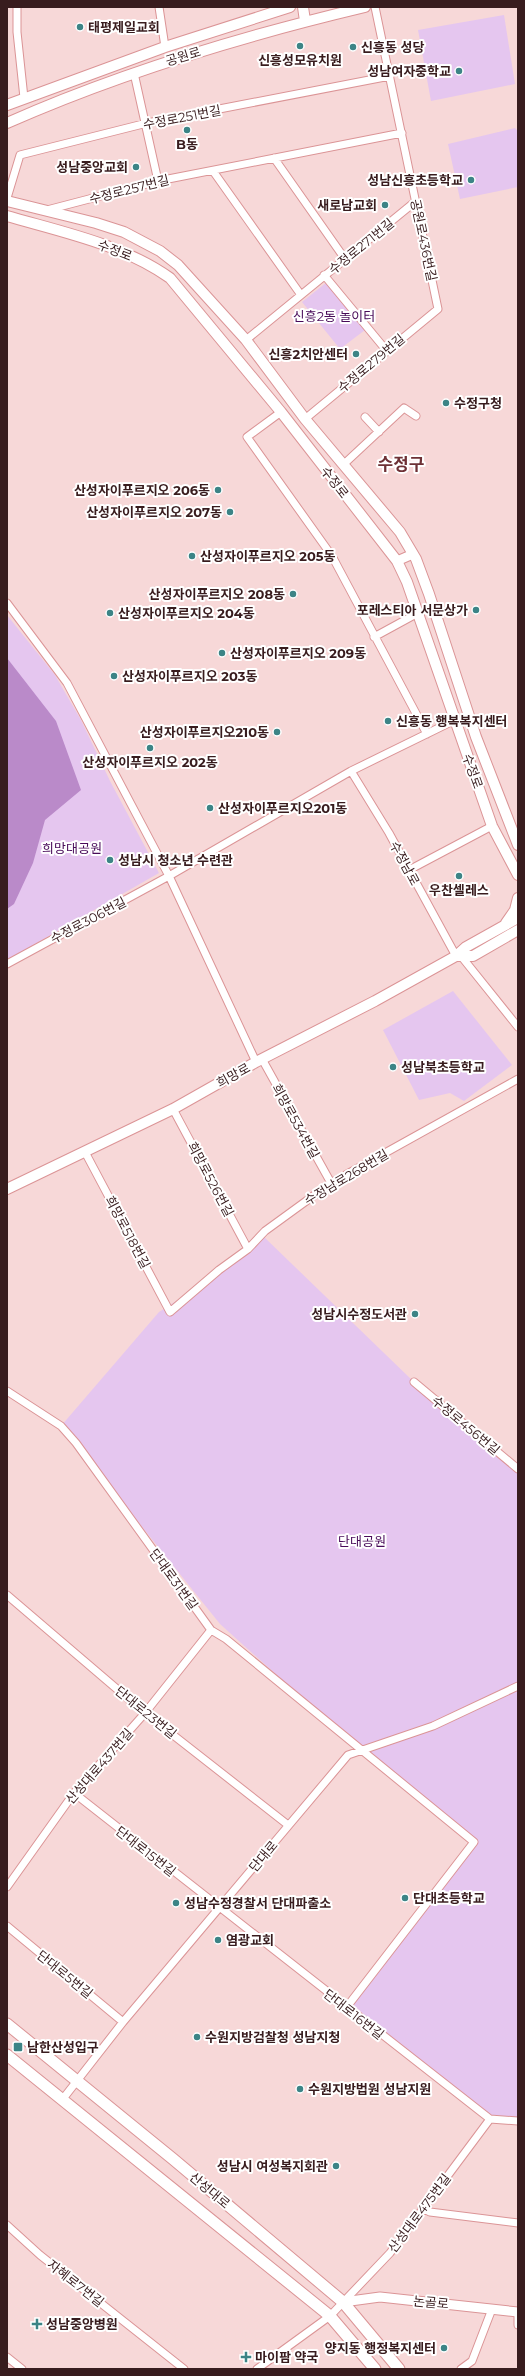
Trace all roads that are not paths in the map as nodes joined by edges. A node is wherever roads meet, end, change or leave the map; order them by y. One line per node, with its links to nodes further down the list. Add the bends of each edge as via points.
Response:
1 (17, 7): 11 (street)
2 (159, 7): 8 (street)
3 (290, 7): 8 (main road, 공원로)
4 (303, 7): 7 (main road)
5 (365, 7): 7 (main road, 공원로)
6 (375, 7): 10 (street, 공원로436번길)
7 (306, 21): 9 (main road, 공원로)
8 (165, 47): 11 (main road, 공원로)
9 (134, 73): 13 (main road, 공원로); 14 (street)
10 (390, 76): 14 (street, 수정로251번길); 15 (street, 공원로436번길)
11 (24, 98): 12 (main road, 공원로)
12 (7, 105)
13 (7, 123)
14 (147, 123): 18 (street); 19 (street, 수정로251번길, via 20,154)
15 (402, 133): 16 (street, 수정로257번길); 20 (street, 공원로436번길)
16 (274, 158): 17 (street, 수정로257번길); 23 (street)
17 (212, 171): 18 (street, 수정로257번길); 25 (street)
18 (158, 181): 21 (street, 수정로257번길)
19 (7, 200): 21 (main road, 수정로)
20 (416, 201): 23 (street, 수정로271번길); 26 (street, 공원로436번길)
21 (46, 210): 27 (main road, 수정로, via 124,232 160,252 190,276)
22 (7, 216): 29 (main road, 수정로, via 119,249 157,268 180,289)
23 (345, 259): 24 (street, 수정로271번길)
24 (324, 276): 25 (street, 수정로271번길); 28 (street, 수정로271번길)
25 (300, 295): 27 (street, 수정로271번길)
26 (438, 308): 28 (street, 수정로279번길)
27 (246, 340): 32 (main road, 수정로)
28 (386, 350): 32 (street, 수정로279번길)
29 (281, 412): 36 (main road, 수정로); 39 (street, via 247,437 332,556)
30 (365, 416): 33 (street)
31 (416, 416): 33 (street, via 404,408)
32 (305, 419): 34 (main road, 수정로)
33 (379, 432): 34 (street)
34 (344, 464): 35 (main road, 수정로, via 400,532)
35 (413, 554): 36 (street); 44 (main road, 수정로, via 429,594 476,737)
36 (397, 561): 38 (main road, 수정로)
37 (7, 603): 47 (street, 희망로534번길, via 67,683)
38 (418, 613): 39 (street); 40 (main road, 수정로)
39 (374, 637): 41 (street)
40 (455, 720): 41 (street, 수정로306번길); 43 (main road, 수정로)
41 (427, 734): 42 (street, 수정로306번길)
42 (351, 771): 45 (street, 수정남로); 47 (street, 수정로306번길)
43 (492, 826): 45 (street); 46 (main road, 수정로)
44 (518, 845)
45 (409, 870): 53 (street, 수정남로)
46 (518, 875)
47 (169, 876): 54 (street, 수정로306번길); 56 (street, 희망로534번길)
48 (518, 898): 50 (main road, via 515,910)
49 (518, 918): 50 (main road, 희망로)
50 (505, 925): 53 (main road, 희망로, via 466,947)
51 (518, 930): 52 (main road, 희망로)
52 (513, 935): 53 (main road, 희망로, via 473,956)
53 (458, 956): 55 (street, 수정남로); 56 (main road, 희망로)
54 (7, 964)
55 (518, 1027)
56 (259, 1060): 58 (main road, 희망로); 60 (street, 희망로534번길)
57 (518, 1079): 60 (street, 수정남로268번길)
58 (173, 1109): 59 (main road, 희망로); 62 (street, 희망로526번길)
59 (85, 1152): 61 (main road, 희망로); 63 (street, 희망로518번길)
60 (331, 1183): 62 (street, 수정남로268번길, via 265,1231)
61 (7, 1189)
62 (248, 1250): 63 (street, 수정남로268번길, via 219,1270)
63 (170, 1312)
64 (414, 1382): 66 (street, 수정로456번길)
65 (7, 1391): 68 (street, 단대로31번길, via 61,1426 76,1443)
66 (518, 1469)
67 (7, 1595): 70 (street, 단대로23번길)
68 (211, 1630): 70 (street, 산성대로437번길); 71 (street, 단대로31번길, via 226,1639)
69 (518, 1686): 71 (street, 단대로, via 433,1726)
70 (145, 1713): 72 (street, 산성대로437번길); 73 (street, 단대로23번길)
71 (360, 1750): 73 (street, 단대로, via 348,1754); 77 (street, 단대로31번길, via 474,1842)
72 (74, 1793): 74 (street, 산성대로437번길); 75 (street, 단대로15번길)
73 (288, 1825): 75 (street, 단대로)
74 (7, 1887)
75 (219, 1908): 77 (street, 단대로16번길); 78 (street, 단대로)
76 (7, 1926): 78 (street, 단대로5번길)
77 (346, 2008): 83 (street, 단대로16번길)
78 (123, 2022): 81 (street, 단대로)
79 (7, 2024): 81 (main road, 산성대로)
80 (7, 2055): 82 (main road, 산성대로)
81 (78, 2081): 82 (street, 단대로); 88 (main road, 산성대로)
82 (62, 2100): 92 (main road, 산성대로)
83 (490, 2120): 84 (street); 85 (street, 산성대로475번길)
84 (518, 2121)
85 (422, 2208): 86 (street, via 430,2212); 88 (street, 산성대로475번길, via 390,2253)
86 (518, 2223)
87 (7, 2225): 96 (street, 자혜로7번길, via 40,2255)
88 (343, 2302): 89 (street, 논골로, via 380,2298); 92 (street, 산성대로475번길); 99 (main road, 산성대로)
89 (492, 2309): 90 (street, 논골로); 100 (street, via 472,2361)
90 (518, 2312)
91 (518, 2315): 93 (street)
92 (330, 2316): 97 (street, 산성대로475번길); 98 (main road, 산성대로)
93 (518, 2325)
94 (7, 2357): 95 (street)
95 (22, 2369)
96 (184, 2369)
97 (257, 2369)
98 (375, 2369)
99 (399, 2369)
100 (461, 2369)

